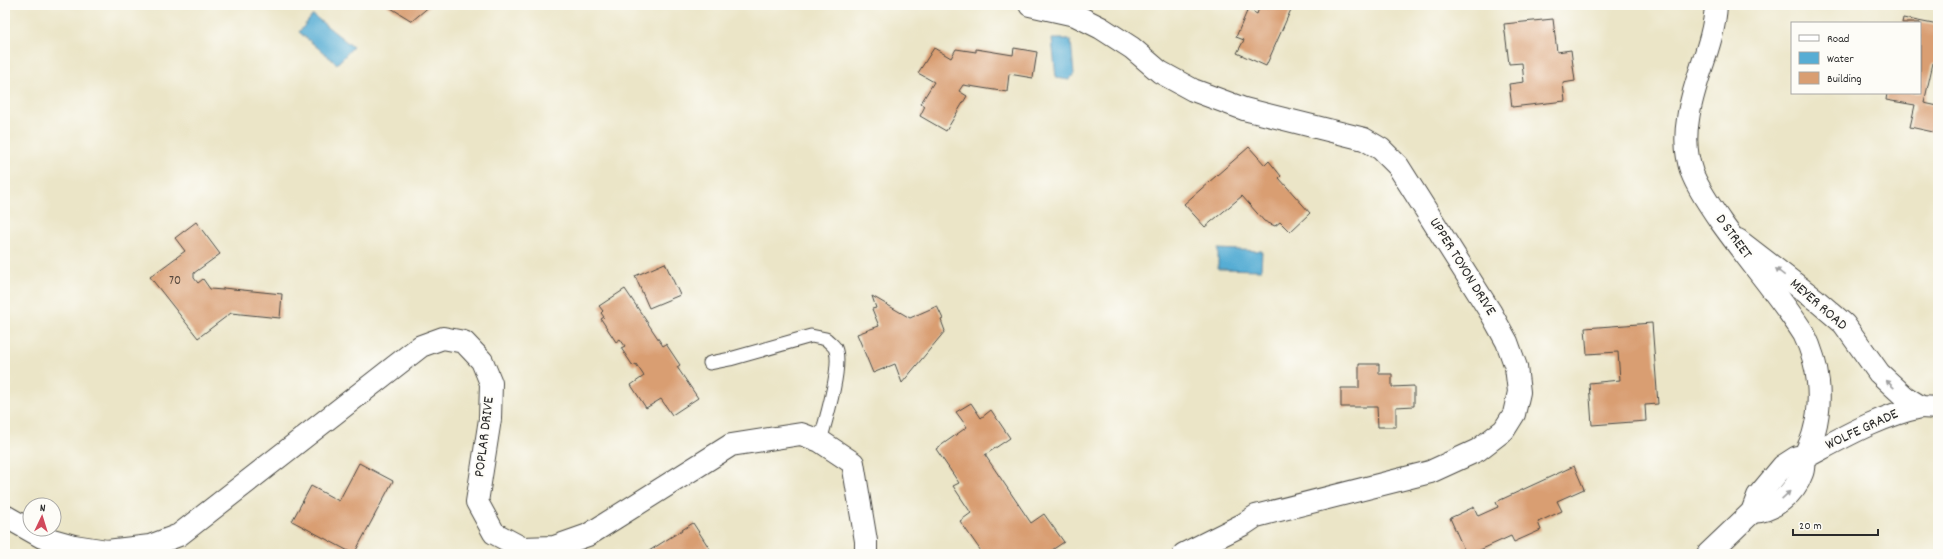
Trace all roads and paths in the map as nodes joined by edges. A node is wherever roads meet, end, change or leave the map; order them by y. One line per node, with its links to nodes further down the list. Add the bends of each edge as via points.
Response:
1 (1030, 5): 10 (street, UPPER TOYON DRIVE, via 1075,15 1101,28 1132,48 1160,72 1193,90 1244,109 1364,139 1381,149 1398,166 1491,313 1507,342 1516,366 1519,392 1514,414 1504,430 1478,450 1430,472 1256,516)
2 (1716, 5): 3 (street, D STREET, via 1712,36 1688,119 1687,155 1699,188)
3 (1728, 232): 5 (street, MEYER ROAD, one-way to 3, via 1905,397 1879,373 1856,339 1831,312); 7 (street, D STREET, via 1796,322 1810,346 1818,383 1818,409 1814,434)
4 (710, 363): 6 (lane, via 811,336 826,339 835,349 836,369)
5 (1930, 407): 7 (street, WOLFE GRADE, via 1900,412 1881,419)
6 (820, 441): 8 (street, POPLAR DRIVE, via 801,434 731,445 588,535 554,547 522,548 494,533 477,502 490,419 491,383 482,361 464,342 443,338 421,346 179,535 150,546 107,551 74,546 42,537); 9 (street, POPLAR DRIVE, via 853,463)
7 (1804, 458): 11 (street, WOLFE GRADE, via 1797,457 1783,466 1758,496 1752,512)
8 (5, 516)
9 (866, 554)
10 (1184, 554)
11 (1708, 554)

